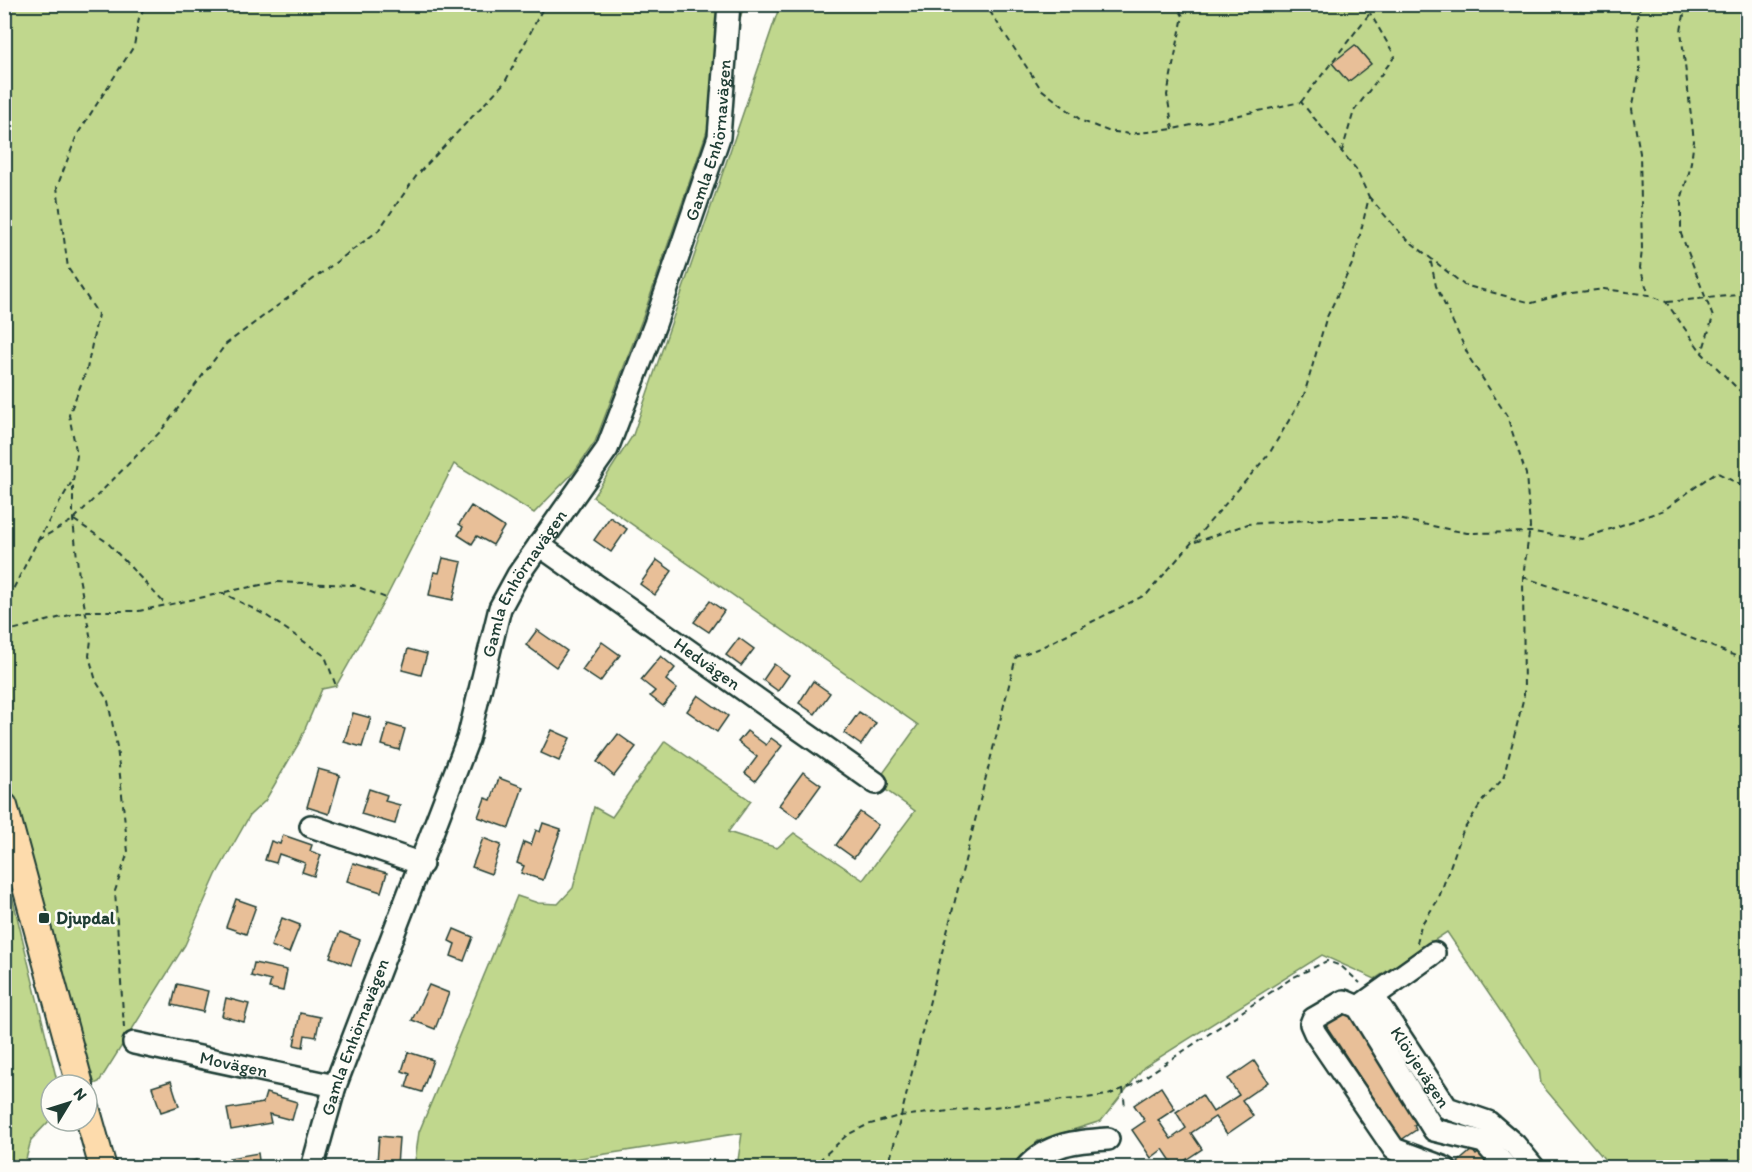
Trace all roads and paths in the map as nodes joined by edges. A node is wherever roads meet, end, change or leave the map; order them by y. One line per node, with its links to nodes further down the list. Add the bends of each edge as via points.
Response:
1 (146, 4): 21 (path, via 134,46 77,135 57,187 68,268 98,314 87,369 69,415 77,454)
2 (545, 4): 23 (path, via 505,82 417,175 378,231 226,344 161,431)
3 (729, 4): 27 (street, Gamla Enhörnavägen, via 719,137 655,324 607,448)
4 (985, 4): 11 (path, via 1041,89 1082,121 1130,134)
5 (1176, 4): 11 (path, via 1183,16 1167,95)
6 (1374, 4): 9 (path)
7 (1641, 4): 16 (path, via 1637,17 1640,71 1632,109 1640,153 1640,268)
8 (1686, 4): 17 (path, via 1681,31 1694,141 1681,200 1681,234)
9 (1370, 14): 10 (path); 12 (path, via 1395,56 1354,111)
10 (1301, 102): 11 (path); 12 (path)
11 (1173, 129)
12 (1342, 152): 13 (path, via 1356,169)
13 (1369, 197): 14 (path, via 1403,236); 26 (path, via 1354,260 1326,319 1304,395 1269,454)
14 (1430, 258): 16 (path, via 1464,285 1532,303 1604,289); 24 (path, via 1436,286 1470,359 1507,416 1526,474)
15 (1748, 294): 17 (path)
16 (1649, 295): 18 (path)
17 (1708, 299): 18 (path); 19 (path, via 1713,316)
18 (1666, 302): 19 (path)
19 (1702, 353): 20 (path)
20 (1748, 399)
21 (73, 481): 23 (path); 25 (path)
22 (1748, 489): 24 (path, via 1716,472 1664,510 1582,539)
23 (73, 520): 25 (path); 31 (path, via 107,542); 33 (path)
24 (1529, 532): 26 (path, via 1467,533 1393,518 1338,518 1248,524); 28 (path)
25 (38, 540): 32 (path)
26 (1193, 542): 49 (path, via 1146,594 1016,657)
27 (540, 545): 37 (street, Hedvägen); 40 (street, Gamla Enhörnavägen, via 500,608 468,739)
28 (1523, 577): 35 (path, via 1618,609); 41 (path, via 1524,696 1515,733 1503,780 1483,800 1463,831 1438,900 1421,925 1417,938)
29 (223, 593): 30 (path, via 276,582 353,585); 31 (path); 36 (path, via 267,616 325,656)
30 (386, 598)
31 (166, 605): 33 (path, via 139,611)
32 (4, 607)
33 (86, 611): 34 (path); 43 (path, via 92,640 89,656 96,681 108,701 117,747 128,852 115,891 117,932 124,1029)
34 (4, 632)
35 (1748, 661)
36 (336, 686)
37 (876, 783)
38 (4, 806): 44 (main road)
39 (311, 826): 40 (street)
40 (422, 864): 45 (street, Gamla Enhörnavägen)
41 (1426, 958): 42 (street)
42 (1365, 996): 46 (path, via 1341,966 1327,961 1310,968 1168,1065); 48 (street, Klövjevägen, via 1447,1108); 50 (street); 53 (street, via 1344,1001 1311,1024 1394,1149)
43 (134, 1042): 45 (street, Movägen)
44 (77, 1073)
45 (335, 1086): 55 (street, Gamla Enhörnavägen)
46 (1124, 1088): 47 (path); 49 (path, via 1086,1098)
47 (1125, 1108)
48 (1460, 1112): 50 (street); 61 (street, Klövjevägen, via 1488,1122)
49 (899, 1116): 56 (path, via 847,1135); 57 (path)
50 (1434, 1130): 53 (street); 60 (street, via 1484,1142)
51 (93, 1133): 54 (main road)
52 (1108, 1139): 58 (street, via 1071,1141)
53 (1403, 1152): 59 (street)
54 (102, 1167)
55 (312, 1167)
56 (811, 1167)
57 (888, 1167)
58 (1026, 1167)
59 (1445, 1167)
60 (1507, 1167)
61 (1534, 1167)

